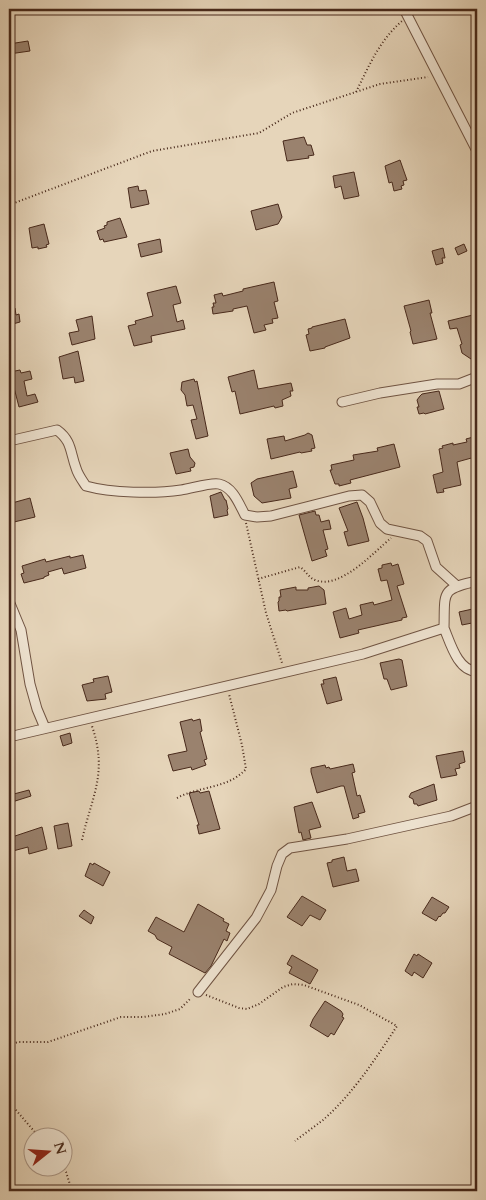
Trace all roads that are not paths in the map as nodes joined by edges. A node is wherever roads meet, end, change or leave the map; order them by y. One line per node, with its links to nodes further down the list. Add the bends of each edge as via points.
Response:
1 (406, 13): 2 (street)
2 (477, 151)
3 (477, 377): 4 (street, via 459,384 437,384)
4 (342, 402)
5 (9, 441): 7 (street, via 57,430 69,442 76,470 86,486 103,491 172,491 218,483 236,497 245,516 271,516 362,495 387,530 420,536 427,541 436,567)
6 (477, 580): 7 (street)
7 (456, 585): 9 (street, via 447,592 444,600)
8 (9, 601): 11 (street, via 21,630 30,684)
9 (444, 628): 10 (street, via 460,664); 11 (street, via 363,654)
10 (477, 672)
11 (45, 728): 12 (street)
12 (9, 737)
13 (477, 806): 14 (street, via 451,816 290,848 282,854 271,890 256,918)
14 (198, 992)

